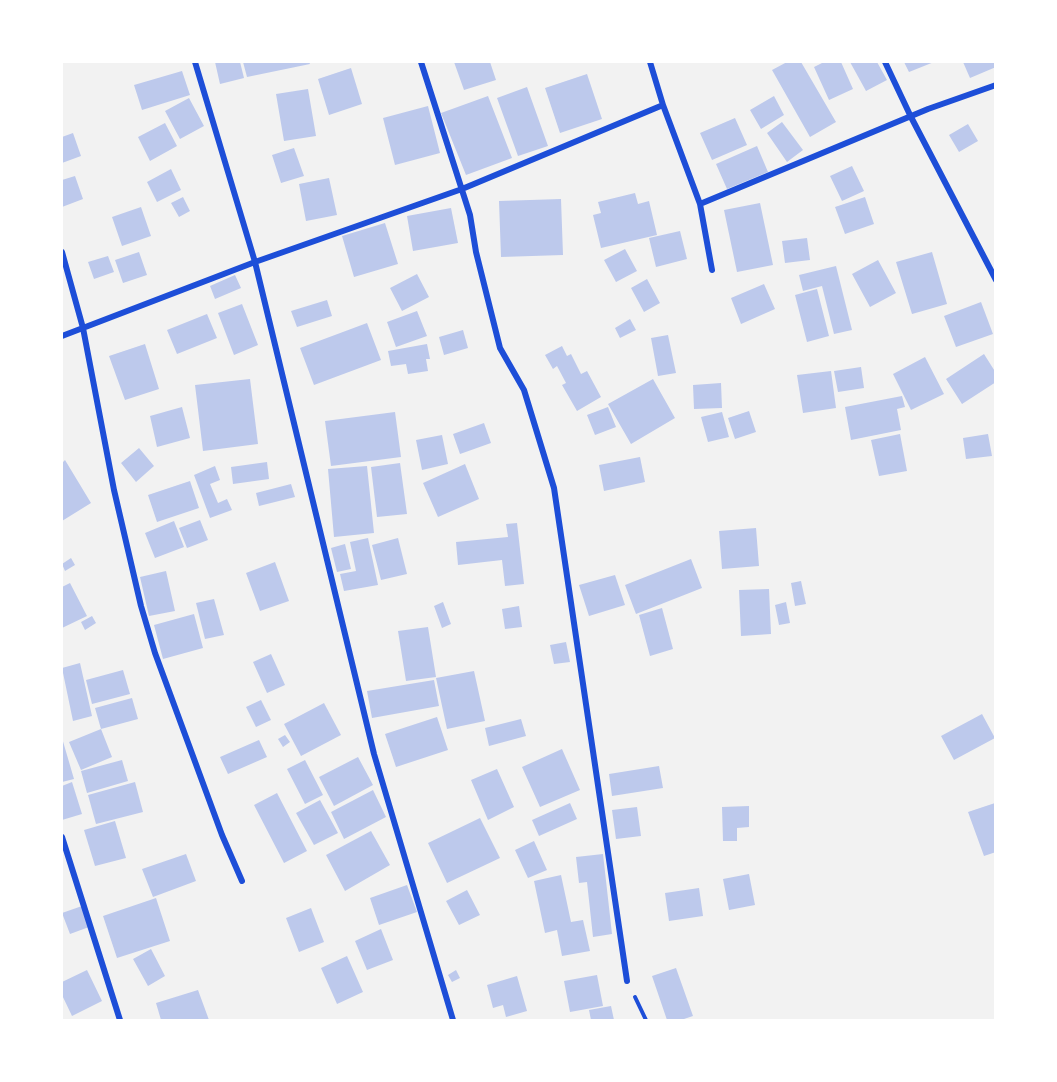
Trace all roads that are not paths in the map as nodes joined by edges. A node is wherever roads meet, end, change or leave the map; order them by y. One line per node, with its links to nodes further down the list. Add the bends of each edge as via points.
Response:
1 (195, 62): 11 (street)
2 (421, 62): 8 (street)
3 (650, 62): 6 (street)
4 (885, 62): 7 (street)
5 (996, 85): 7 (street)
6 (663, 105): 8 (street); 9 (street)
7 (911, 117): 9 (street); 13 (street)
8 (462, 189): 11 (street); 18 (street, via 500,348 524,390 554,488)
9 (700, 204): 12 (street)
10 (62, 252): 14 (street)
11 (255, 262): 14 (street); 20 (street, via 374,754)
12 (712, 270)
13 (996, 280)
14 (83, 328): 15 (street); 17 (street, via 141,606 159,664)
15 (62, 336)
16 (62, 837): 19 (street)
17 (242, 881)
18 (627, 981)
19 (120, 1020)
20 (453, 1020)

